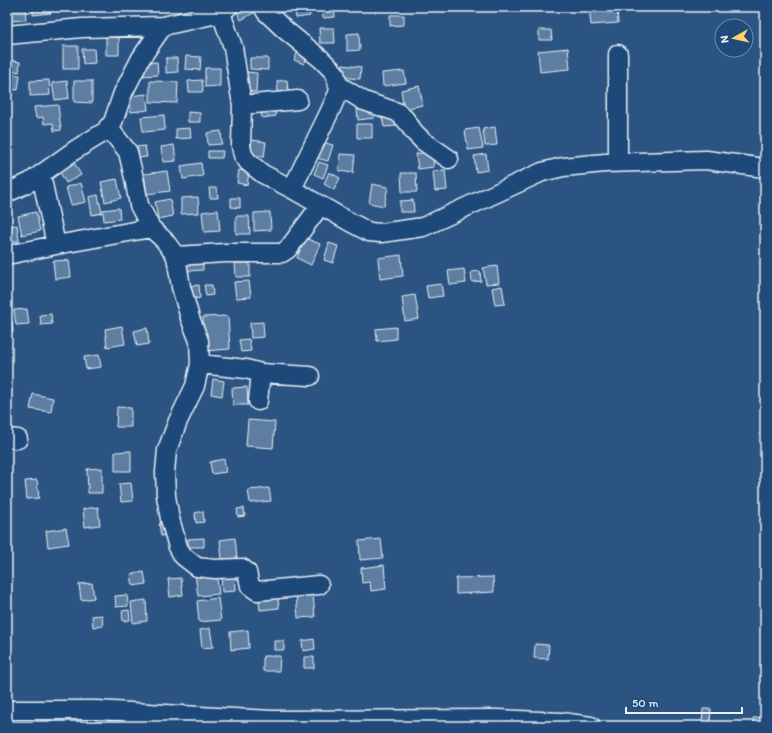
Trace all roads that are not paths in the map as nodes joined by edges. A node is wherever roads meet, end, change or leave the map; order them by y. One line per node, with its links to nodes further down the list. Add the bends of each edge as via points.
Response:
1 (263, 7): 6 (street, via 284,29 335,73)
2 (224, 10): 3 (street); 8 (street)
3 (163, 26): 4 (street, via 82,28); 9 (street, via 141,58 123,93 113,122)
4 (7, 35)
5 (618, 54): 11 (street)
6 (338, 85): 10 (street, via 364,101 397,112 423,141); 14 (street, via 339,91)
7 (298, 100): 8 (street)
8 (242, 105): 14 (street, via 243,155 263,174)
9 (108, 127): 13 (street, via 106,131); 17 (street, via 128,152 139,205)
10 (449, 159)
11 (618, 162): 12 (street, via 706,160); 16 (street, via 563,167 542,172 422,227 381,234 369,232)
12 (765, 168)
13 (41, 175): 15 (street); 18 (street)
14 (292, 189): 16 (street)
15 (7, 193)
16 (320, 206): 20 (street, via 288,249 282,253)
17 (151, 228): 18 (street); 20 (street)
18 (56, 245): 19 (street)
19 (7, 255)
20 (176, 256): 21 (street, via 183,293 199,341)
21 (200, 364): 22 (street); 25 (street, via 195,386 167,450 166,496 170,519 182,556 197,567 242,568 247,572 250,586 256,591)
22 (261, 373): 23 (street); 24 (street)
23 (310, 376)
24 (258, 401)
25 (319, 585)
26 (7, 710): 27 (street, via 96,710)
27 (140, 719): 28 (street)
28 (194, 721): 29 (street)
29 (270, 723): 30 (street, via 497,719)
30 (561, 724): 31 (street)
31 (591, 726)

